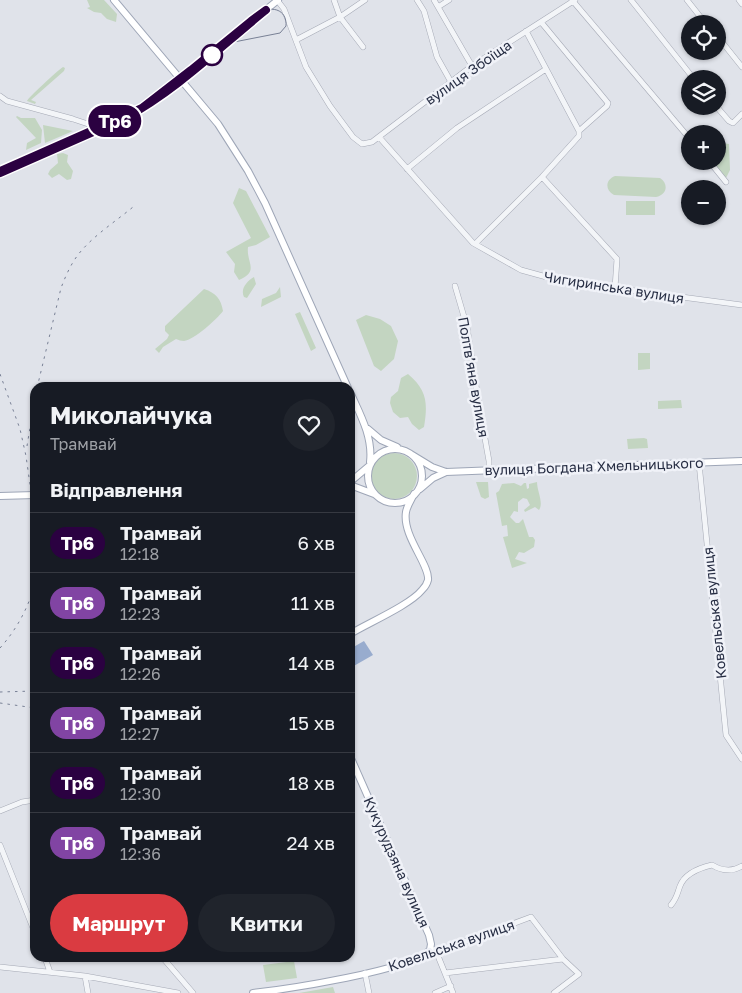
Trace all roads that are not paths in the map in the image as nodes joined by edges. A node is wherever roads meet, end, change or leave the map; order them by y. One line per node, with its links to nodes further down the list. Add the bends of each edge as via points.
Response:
1 (114, 0): 25 (main road)
2 (278, 0): 18 (street); 25 (main road)
3 (334, 0): 15 (street)
4 (365, 0): 15 (street)
5 (417, 0): 26 (street, via 424,11 437,57)
6 (434, 0): 13 (street)
7 (449, 0): 13 (street)
8 (573, 0): 16 (street, вулиця Збоїща); 31 (street)
9 (631, 0): 24 (street)
10 (687, 0): 14 (street)
11 (739, 0): 12 (street)
12 (742, 4)
13 (438, 7): 21 (street)
14 (699, 15)
15 (340, 17): 18 (street); 19 (street)
16 (541, 22): 17 (street, вулиця Збоїща); 32 (street, via 608,103)
17 (526, 31): 21 (street, вулиця Збоїща); 23 (street)
18 (296, 40): 33 (street, вулиця Збоїща, via 306,67 352,137 362,144)
19 (363, 47)
20 (726, 47): 22 (street)
21 (472, 66): 26 (street, вулиця Збоїща)
22 (742, 67)
23 (546, 69): 32 (street); 34 (street, via 457,128)
24 (687, 70)
25 (181, 79): 30 (main road, via 142,109); 43 (main road, via 218,124 248,171)
26 (451, 82): 33 (street, вулиця Збоїща)
27 (0, 96): 30 (street, via 7,101)
28 (742, 114): 29 (street, via 733,123)
29 (723, 115)
30 (100, 128): 36 (main road)
31 (681, 128)
32 (579, 131): 37 (street, via 579,136)
33 (379, 137): 34 (street, Чигиринська вулиця)
34 (407, 169): 39 (street, Чигиринська вулиця)
35 (716, 170): 38 (street)
36 (0, 172)
37 (542, 177): 39 (street); 41 (street, via 617,259)
38 (724, 180)
39 (475, 244): 41 (street, Чигиринська вулиця, via 522,270 540,276)
40 (455, 286): 51 (street, Полтвʼяна вулиця, via 467,327)
41 (616, 288): 42 (street, Чигиринська вулиця)
42 (742, 305)
43 (345, 382)
44 (355, 403): 45 (main road)
45 (366, 428): 46 (main road, via 380,440); 50 (main road, via 371,448)
46 (400, 449): 47 (main road); 50 (main road, via 383,451)
47 (409, 453): 52 (main road, вулиця Богдана Хмельницького); 55 (main road, via 418,461 422,473)
48 (742, 461): 49 (main road, вулиця Богдана Хмельницького)
49 (698, 463): 51 (main road, вулиця Богдана Хмельницького); 60 (street, Ковельська вулиця, via 726,736)
50 (370, 465): 53 (main road); 56 (main road, via 369,484)
51 (489, 470): 52 (main road, вулиця Богдана Хмельницького)
52 (446, 472): 55 (main road, вулиця Богдана Хмельницького)
53 (355, 479)
54 (355, 486): 56 (main road)
55 (415, 493): 56 (main road, via 397,503 384,501); 59 (main road, via 406,512 406,522 426,572 426,585 412,599)
56 (375, 494)
57 (30, 495): 58 (main road)
58 (0, 496)
59 (355, 631)
60 (742, 758)
61 (355, 767): 68 (main road, Кукурудзяна вулиця, via 429,935)
62 (30, 801): 63 (street)
63 (0, 811)
64 (0, 845): 67 (street)
65 (742, 866): 66 (street, via 733,870 712,865 695,870 680,885)
66 (671, 904)
67 (30, 920)
68 (430, 950): 69 (street, Ковельська вулиця, via 445,948 531,917); 74 (street, Кукурудзяна вулиця, via 438,956); 75 (main road, Ковельська вулиця, via 419,959)
69 (563, 959): 74 (street); 85 (street, via 579,974)
70 (46, 962): 73 (street)
71 (166, 962): 80 (street)
72 (0, 967): 73 (street)
73 (50, 972): 76 (street)
74 (445, 973): 77 (street, Кукурудзяна вулиця)
75 (365, 974): 81 (main road, Ковельська вулиця); 82 (street)
76 (86, 976): 78 (street); 79 (street)
77 (450, 986): 83 (street); 84 (street, Кукурудзяна вулиця)
78 (88, 993)
79 (178, 993)
80 (194, 993)
81 (253, 993)
82 (369, 993)
83 (435, 993)
84 (454, 993)
85 (554, 993)

